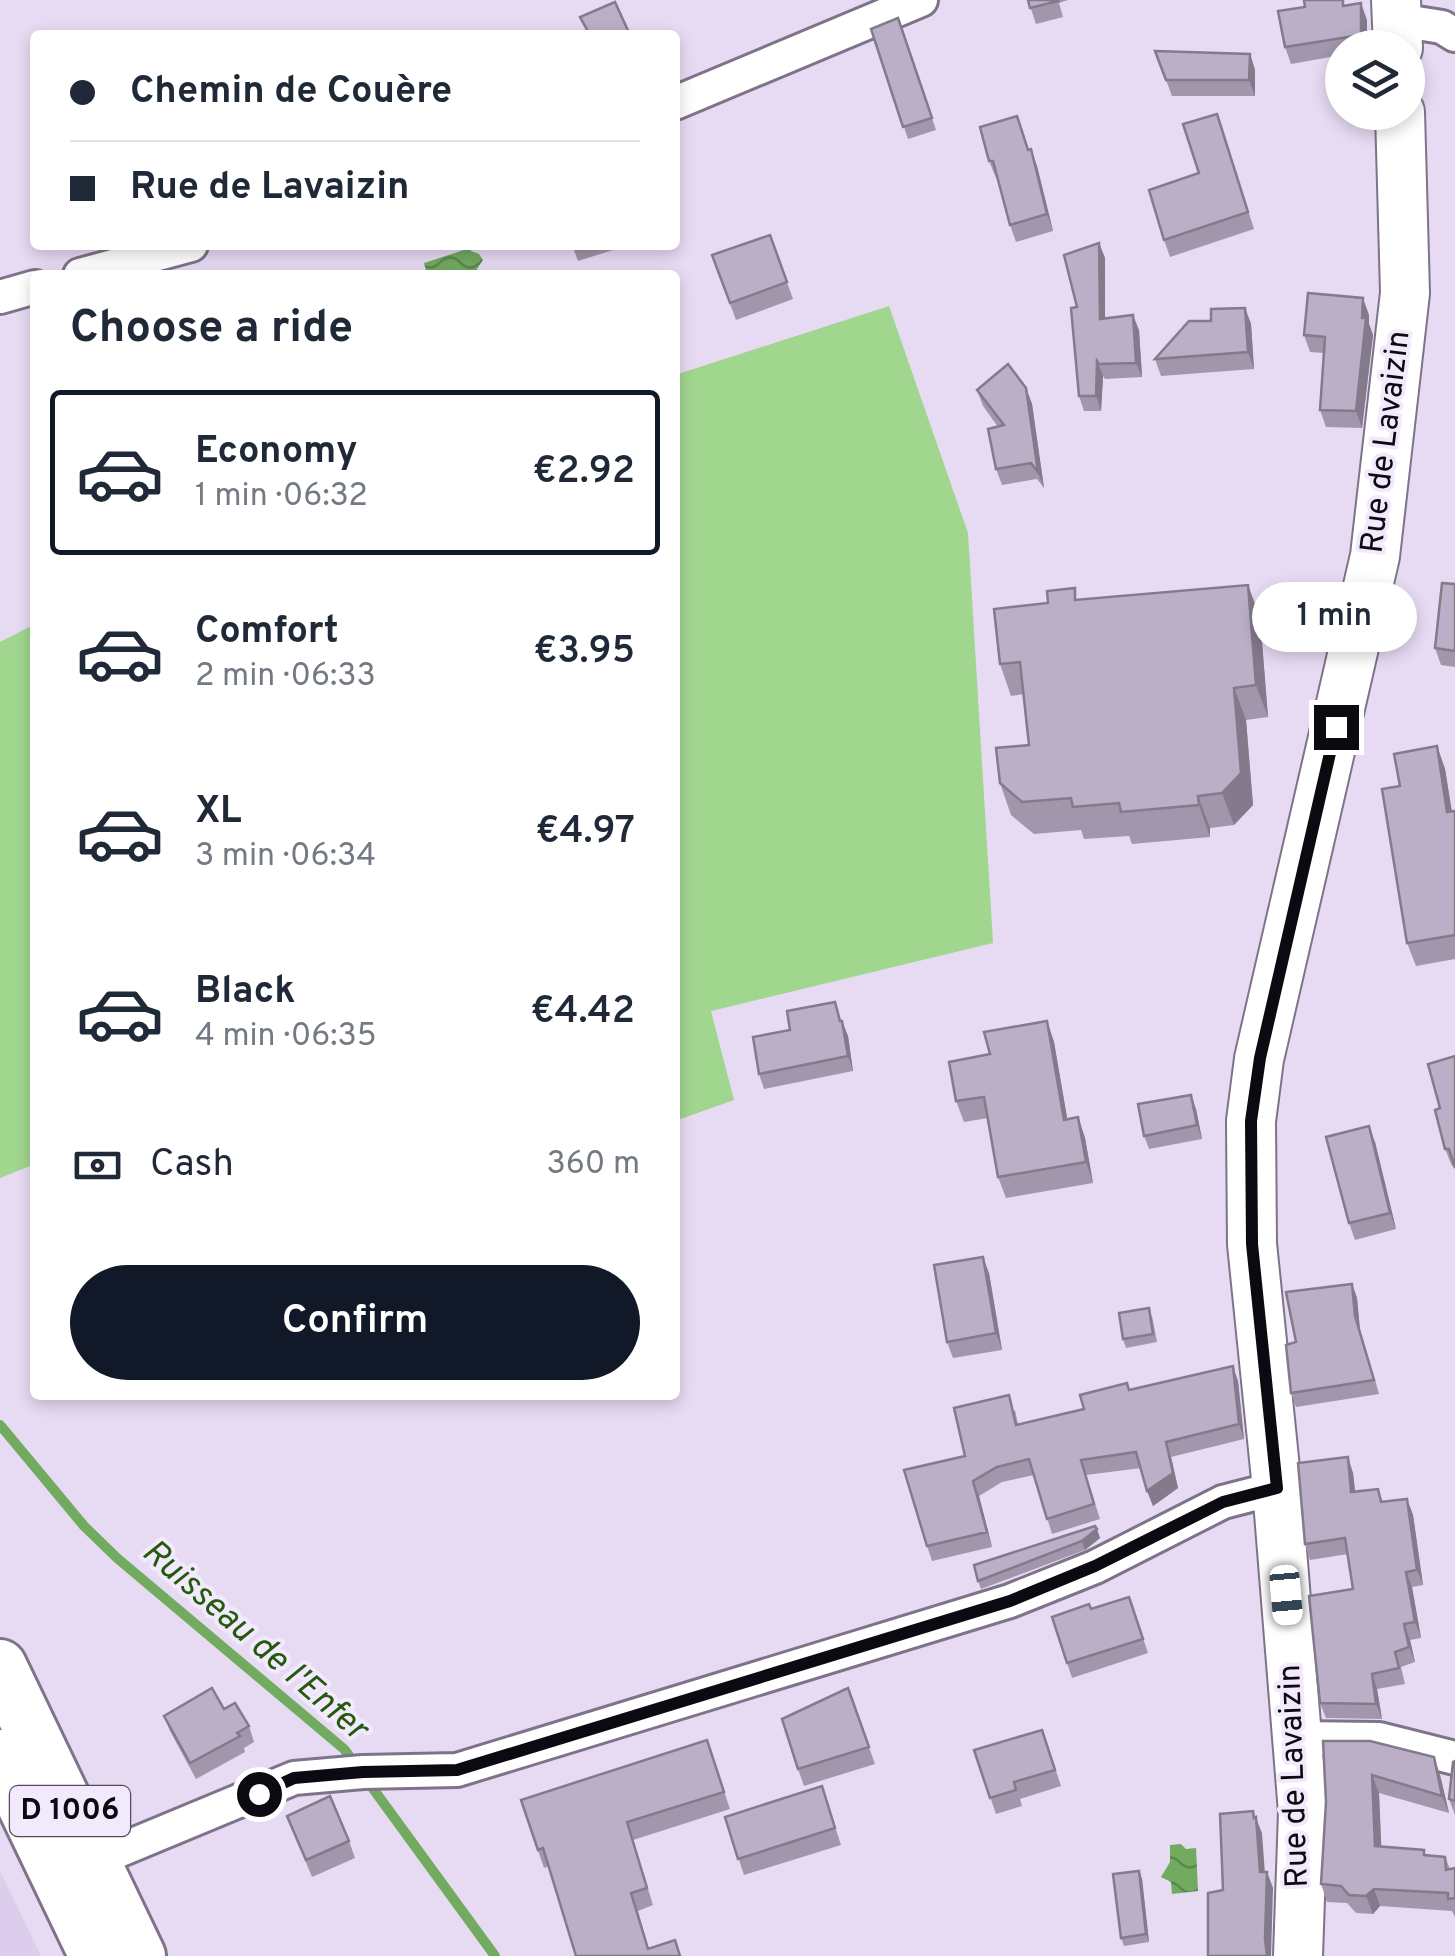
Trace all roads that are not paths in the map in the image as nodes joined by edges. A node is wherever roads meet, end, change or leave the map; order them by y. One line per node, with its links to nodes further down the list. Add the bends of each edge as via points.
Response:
1 (920, 0): 4 (street)
2 (1397, 22): 3 (street)
3 (1455, 35)
4 (680, 101)
5 (1400, 130): 10 (main road, Rue de Lavaizin, via 1405,293 1375,556 1263,1042 1251,1121 1252,1244)
6 (172, 250): 7 (street)
7 (98, 270)
8 (30, 288): 9 (street)
9 (0, 297)
10 (1277, 1488): 12 (main road, Rue de Lavaizin); 15 (street, via 1223,1502 1010,1601 457,1770 294,1778)
11 (0, 1666): 15 (main road, D 1006)
12 (1297, 1738): 14 (street, via 1379,1739); 18 (main road, Rue de Lavaizin, via 1303,1812)
13 (0, 1756): 16 (main road, D 1006)
14 (1455, 1758)
15 (94, 1862): 17 (main road, D 1006)
16 (96, 1956)
17 (139, 1956)
18 (1298, 1956)

